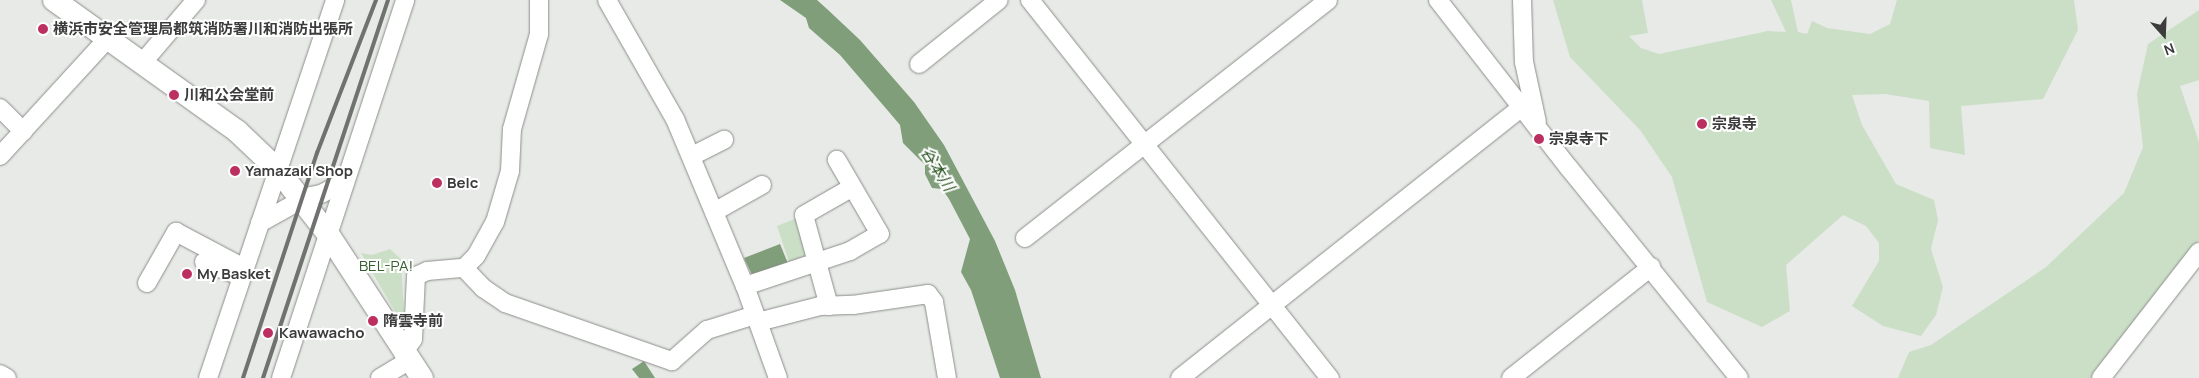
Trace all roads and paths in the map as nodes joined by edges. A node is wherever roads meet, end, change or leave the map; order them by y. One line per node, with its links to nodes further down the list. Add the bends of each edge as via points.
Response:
1 (54, 0): 12 (main road)
2 (196, 0): 13 (street)
3 (336, 0): 24 (street)
4 (405, 0): 25 (street)
5 (539, 0): 37 (street, via 540,34 512,129 510,171 495,222 476,256)
6 (606, 0): 22 (street, via 634,42)
7 (999, 0): 14 (street)
8 (1030, 0): 20 (street)
9 (1328, 0): 20 (street)
10 (1438, 0): 15 (street)
11 (1522, 0): 17 (street, via 1524,62)
12 (109, 37): 13 (main road); 18 (street)
13 (143, 62): 24 (main road, via 237,131)
14 (919, 64)
15 (1522, 107): 17 (street); 42 (street)
16 (0, 108): 18 (street)
17 (1537, 125): 36 (street)
18 (23, 131): 21 (street)
19 (724, 140): 22 (street)
20 (1148, 145): 32 (street); 42 (street)
21 (0, 156)
22 (692, 156): 29 (street)
23 (837, 160): 27 (street)
24 (278, 170): 28 (main road); 30 (street)
25 (345, 182): 28 (street, via 321,194); 31 (street)
26 (762, 185): 29 (street)
27 (852, 188): 35 (street, via 804,215); 35 (street, via 880,234 850,251)
28 (301, 199): 30 (street); 31 (main road)
29 (714, 212): 40 (street)
30 (260, 223): 38 (street)
31 (328, 234): 44 (main road); 48 (street)
32 (1024, 238)
33 (2199, 252): 56 (street)
34 (204, 262): 38 (street)
35 (816, 262): 40 (street); 41 (street)
36 (1651, 267): 54 (street); 55 (street)
37 (464, 268): 43 (street, via 483,288 504,303 672,361 706,330); 44 (street, via 427,271 416,276)
38 (242, 272): 39 (street, via 176,232); 47 (street)
39 (147, 283)
40 (745, 286): 43 (street)
41 (829, 306): 43 (street); 51 (street, via 928,294 934,302 938,339)
42 (1273, 306): 52 (street); 53 (street)
43 (757, 319): 50 (street)
44 (411, 364): 49 (street)
45 (0, 374): 46 (street)
46 (7, 378)
47 (208, 378)
48 (281, 378)
49 (380, 378)
50 (778, 378)
51 (948, 378)
52 (1180, 378)
53 (1330, 378)
54 (1511, 378)
55 (1739, 378)
56 (2101, 378)

